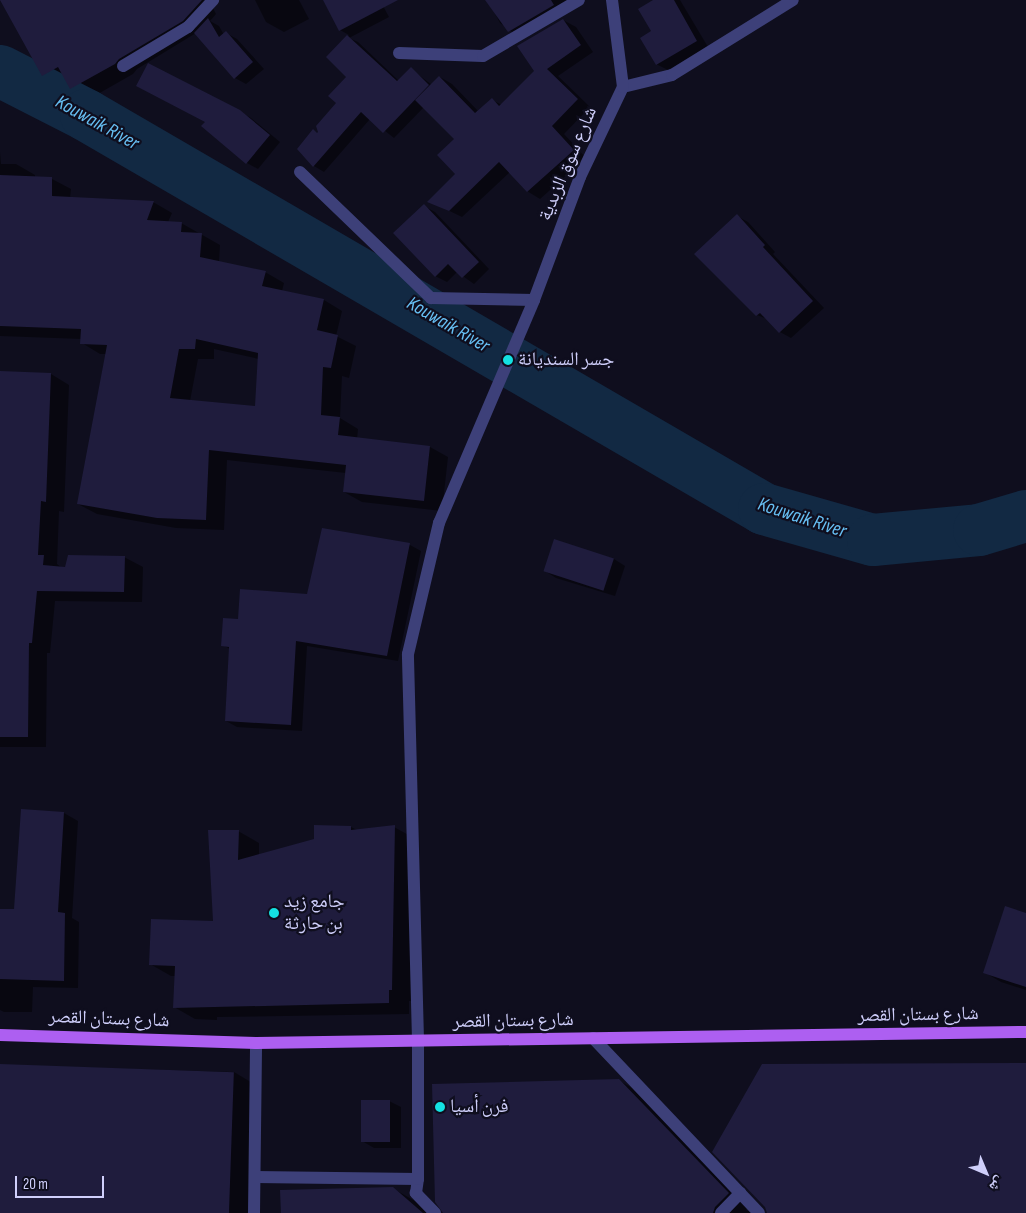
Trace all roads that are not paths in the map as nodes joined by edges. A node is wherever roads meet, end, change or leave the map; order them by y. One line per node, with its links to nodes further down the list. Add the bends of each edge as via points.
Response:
1 (212, 0): 6 (street, via 188,27)
2 (579, 0): 5 (street, via 483,56)
3 (612, 0): 7 (street)
4 (794, 0): 7 (street, via 672,75)
5 (399, 53)
6 (122, 66)
7 (623, 87): 9 (street, شارع سوق الزبدية, via 580,177)
8 (300, 172): 9 (street, via 431,298)
9 (534, 300): 13 (street, شارع سوق الزبدية, via 439,523 408,654)
10 (1026, 1032): 12 (main road, شارع بستان القصر)
11 (0, 1035): 14 (main road, شارع بستان القصر)
12 (593, 1038): 13 (main road, شارع بستان القصر); 17 (street)
13 (418, 1040): 14 (main road, شارع بستان القصر); 16 (street, شارع سوق الزبدية)
14 (256, 1043): 15 (street)
15 (255, 1177): 16 (street); 18 (street)
16 (418, 1179): 19 (street, شارع سوق الزبدية, via 416,1193)
17 (740, 1193): 20 (street); 21 (street)
18 (254, 1213)
19 (435, 1213)
20 (721, 1213)
21 (759, 1213)

